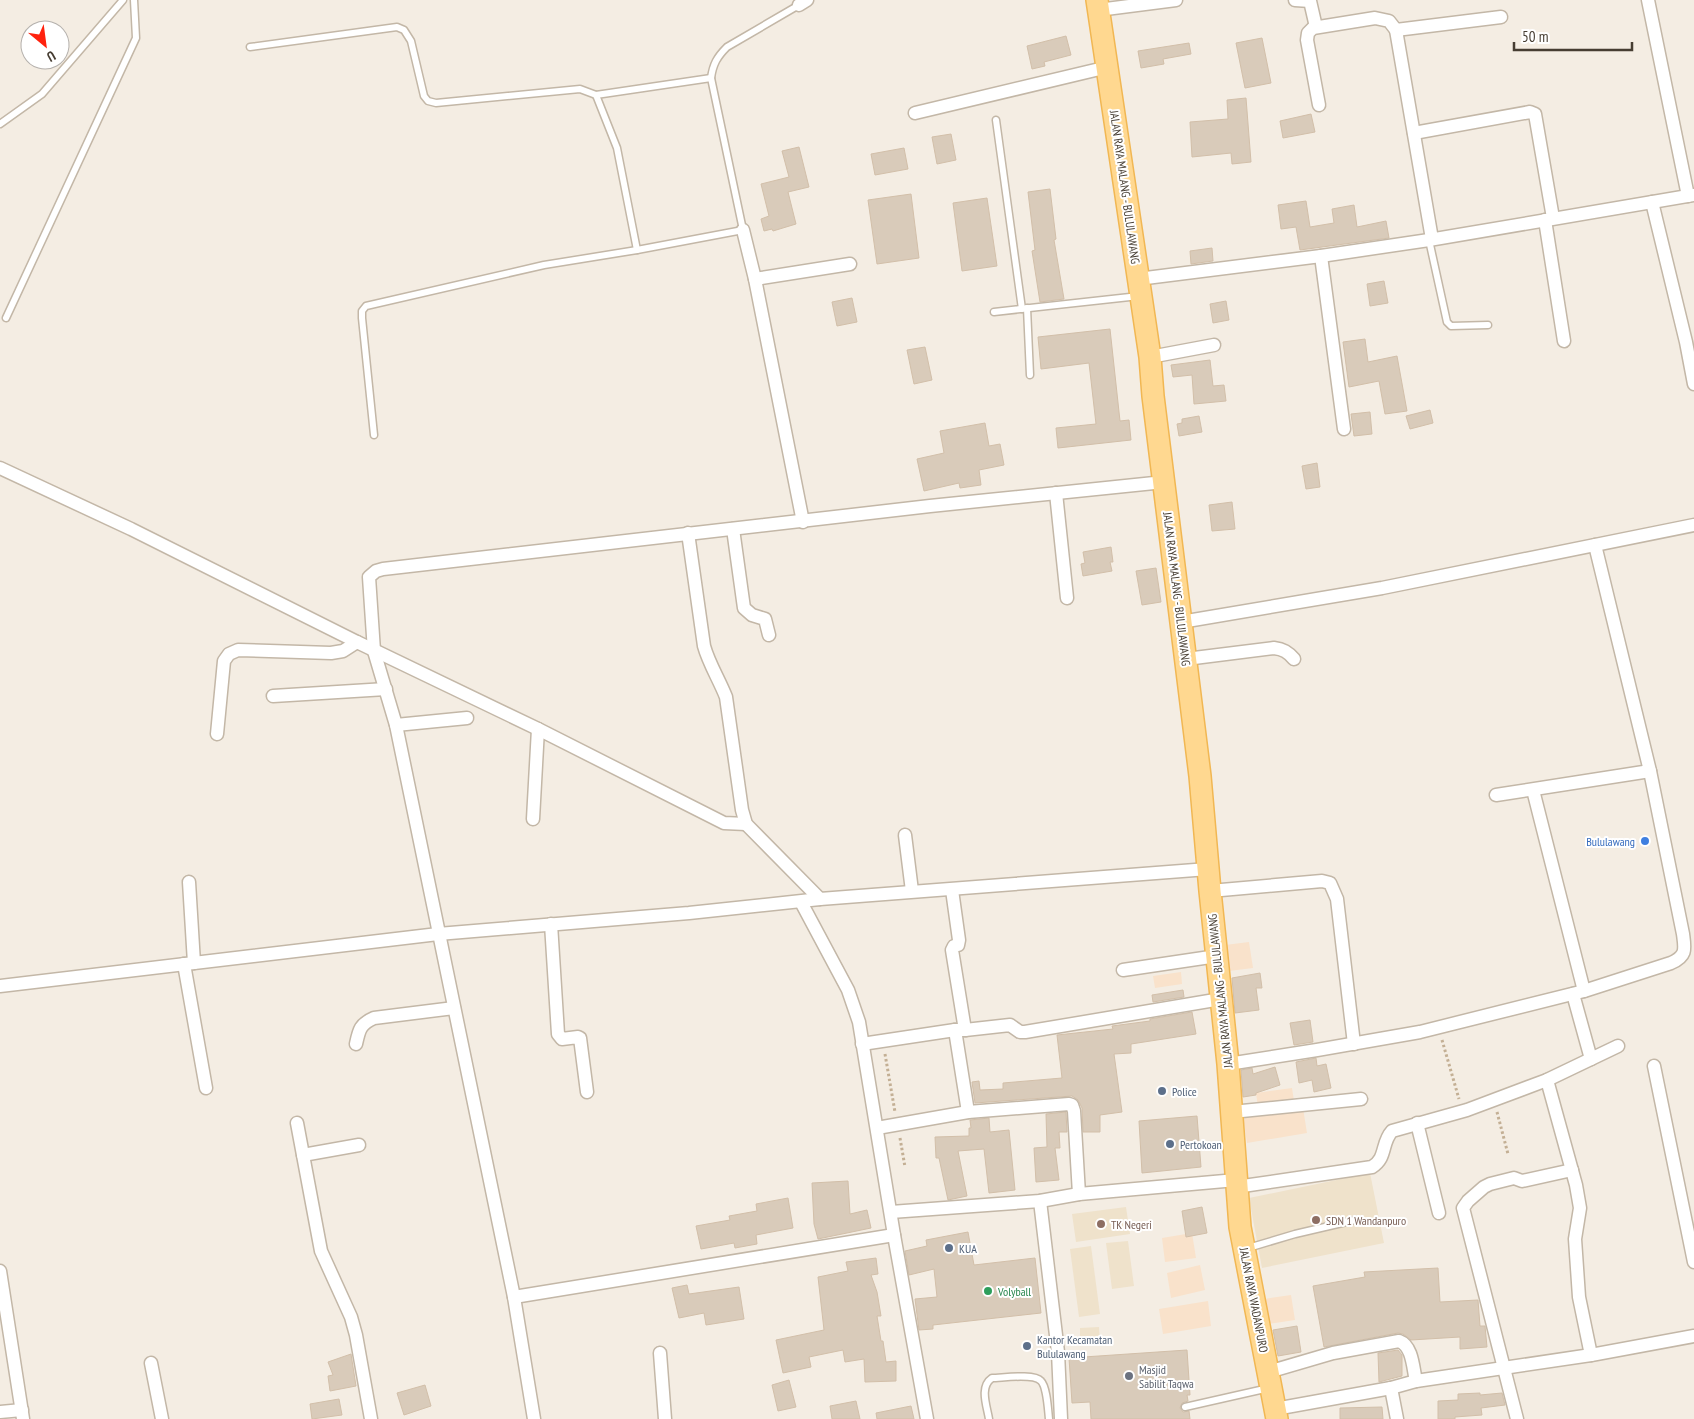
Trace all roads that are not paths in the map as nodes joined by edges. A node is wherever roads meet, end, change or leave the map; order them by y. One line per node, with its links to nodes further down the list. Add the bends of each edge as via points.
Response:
1 (123, 0): 18 (lane, via 42,94)
2 (134, 0): 32 (lane, via 136,38)
3 (1176, 0): 7 (street)
4 (1295, 0): 9 (street, via 1310,1)
5 (1648, 0): 20 (street)
6 (803, 2): 13 (lane, via 728,47 713,65)
7 (1097, 5): 12 (main road, JALAN RAYA MALANG - BULULAWANG)
8 (1501, 17): 10 (street)
9 (1316, 27): 10 (street, via 1375,18 1389,21); 15 (street, via 1308,33 1307,40)
10 (1396, 30): 19 (street)
11 (250, 47): 14 (lane, via 397,28 404,30 411,41 428,101 436,103 580,89)
12 (1108, 67): 16 (street); 29 (main road, JALAN RAYA MALANG - BULULAWANG)
13 (711, 78): 14 (lane); 23 (lane)
14 (596, 95): 25 (lane, via 617,148)
15 (1319, 105)
16 (915, 113)
17 (996, 120): 30 (lane)
18 (0, 124)
19 (1414, 133): 22 (street, via 1530,112 1535,114); 24 (street)
20 (1691, 196): 21 (street)
21 (1652, 202): 22 (street); 38 (street)
22 (1549, 219): 24 (street); 34 (street)
23 (743, 230): 25 (lane); 28 (street)
24 (1431, 239): 26 (street); 33 (lane, via 1448,322 1451,326)
25 (637, 250): 40 (lane, via 544,265 366,306 362,318)
26 (1321, 256): 29 (street); 39 (street)
27 (850, 264): 28 (street)
28 (755, 279): 44 (street)
29 (1139, 288): 30 (lane); 36 (main road, JALAN RAYA MALANG - BULULAWANG)
30 (1024, 308): 31 (lane); 37 (lane)
31 (994, 312)
32 (6, 318)
33 (1488, 324)
34 (1564, 342)
35 (1214, 345): 36 (street)
36 (1150, 357): 42 (main road, JALAN RAYA MALANG - BULULAWANG)
37 (1030, 375)
38 (1694, 384)
39 (1344, 429)
40 (374, 435)
41 (0, 468): 52 (street)
42 (1164, 482): 43 (street); 50 (main road, JALAN RAYA MALANG - BULULAWANG)
43 (1056, 493): 44 (street); 49 (street)
44 (803, 522): 46 (street)
45 (1694, 525): 48 (street)
46 (733, 529): 47 (street); 51 (street, via 744,608 765,619)
47 (688, 533): 53 (street, via 376,571 369,577); 66 (street, via 704,646 726,697)
48 (1595, 545): 50 (street, via 1382,588); 62 (street)
49 (1067, 598)
50 (1181, 622): 54 (main road, JALAN RAYA MALANG - BULULAWANG)
51 (769, 635)
52 (358, 642): 53 (street); 61 (street, via 343,651 331,653 238,650 229,654 224,661)
53 (374, 651): 56 (street); 60 (street)
54 (1186, 659): 55 (street, via 1274,648); 68 (main road, JALAN RAYA MALANG - BULULAWANG)
55 (1294, 659)
56 (386, 689): 57 (street); 59 (street)
57 (272, 696)
58 (467, 718): 59 (street)
59 (396, 725): 76 (street)
60 (538, 729): 65 (street); 66 (street, via 724,823)
61 (217, 734)
62 (1650, 771): 63 (street); 77 (street, via 1684,949)
63 (1533, 790): 64 (street); 82 (street)
64 (1496, 795)
65 (533, 819)
66 (746, 824): 73 (street)
67 (905, 835): 72 (street)
68 (1208, 869): 70 (street); 71 (main road, JALAN RAYA MALANG - BULULAWANG)
69 (189, 882): 79 (street)
70 (952, 890): 72 (street); 85 (street, via 959,940 952,950)
71 (1210, 891): 78 (main road, JALAN RAYA MALANG - BULULAWANG); 88 (street, via 1322,881 1330,883 1336,899)
72 (912, 892): 73 (street)
73 (820, 899): 74 (street)
74 (802, 902): 75 (street); 87 (street, via 848,990 859,1022)
75 (551, 924): 76 (street); 95 (street, via 558,1034 562,1039 580,1038)
76 (438, 934): 79 (street); 84 (street)
77 (1689, 954): 82 (street, via 1671,963)
78 (1217, 956): 80 (street); 83 (main road, JALAN RAYA MALANG - BULULAWANG)
79 (189, 964): 81 (street); 94 (street)
80 (1123, 970)
81 (0, 986)
82 (1578, 992): 88 (street, via 1439,1027); 90 (street)
83 (1221, 999): 85 (street, via 1025,1032 1010,1025); 91 (main road, JALAN RAYA MALANG - BULULAWANG)
84 (454, 1008): 86 (street, via 374,1018 359,1028); 115 (street)
85 (960, 1030): 87 (street); 97 (street)
86 (356, 1044)
87 (862, 1044): 101 (street)
88 (1354, 1044): 91 (street)
89 (1618, 1046): 90 (street)
90 (1591, 1059): 93 (street)
91 (1228, 1064): 98 (main road, JALAN RAYA MALANG - BULULAWANG)
92 (1654, 1066): 113 (street)
93 (1547, 1080): 100 (street, via 1463,1111); 104 (street)
94 (206, 1088)
95 (587, 1092)
96 (1361, 1099): 98 (street)
97 (968, 1112): 101 (street); 106 (street, via 1072,1105)
98 (1232, 1112): 105 (main road, JALAN RAYA MALANG - BULULAWANG)
99 (296, 1123): 103 (street)
100 (1418, 1123): 105 (street, via 1392,1131 1387,1137 1382,1159 1372,1167); 109 (street)
101 (877, 1128): 108 (street)
102 (359, 1144): 103 (street)
103 (303, 1155): 129 (street, via 321,1251 356,1335)
104 (1572, 1170): 118 (street, via 1580,1208 1575,1239 1579,1297); 120 (street, via 1522,1181 1514,1178 1484,1186 1463,1208)
105 (1236, 1184): 106 (street); 112 (main road, JALAN RAYA WADANPURO)
106 (1079, 1194): 107 (street)
107 (1040, 1201): 108 (street); 135 (street, via 1058,1352)
108 (891, 1212): 111 (street)
109 (1440, 1213)
110 (1355, 1220): 112 (lane)
111 (894, 1235): 115 (street); 132 (street)
112 (1244, 1249): 121 (main road, JALAN RAYA WADANPURO)
113 (1694, 1262)
114 (0, 1271): 126 (street)
115 (514, 1297): 130 (street)
116 (1694, 1336): 118 (street)
117 (660, 1353): 131 (street)
118 (1591, 1355): 120 (street)
119 (151, 1363): 128 (street)
120 (1504, 1368): 122 (street); 137 (street)
121 (1269, 1380): 122 (street, via 1333,1353 1400,1342 1408,1349); 124 (lane); 127 (main road, JALAN RAYA WADANPURO)
122 (1416, 1381): 123 (street)
123 (1391, 1388): 127 (street); 136 (street)
124 (1184, 1407)
125 (0, 1412): 126 (street)
126 (23, 1414)
127 (1276, 1414)
128 (162, 1419)
129 (370, 1419)
130 (534, 1419)
131 (666, 1419)
132 (927, 1419)
133 (989, 1419): 134 (lane, via 984,1389 986,1382 992,1378 1034,1377 1044,1386)
134 (1049, 1419)
135 (1061, 1419)
136 (1397, 1419)
137 (1517, 1419)

